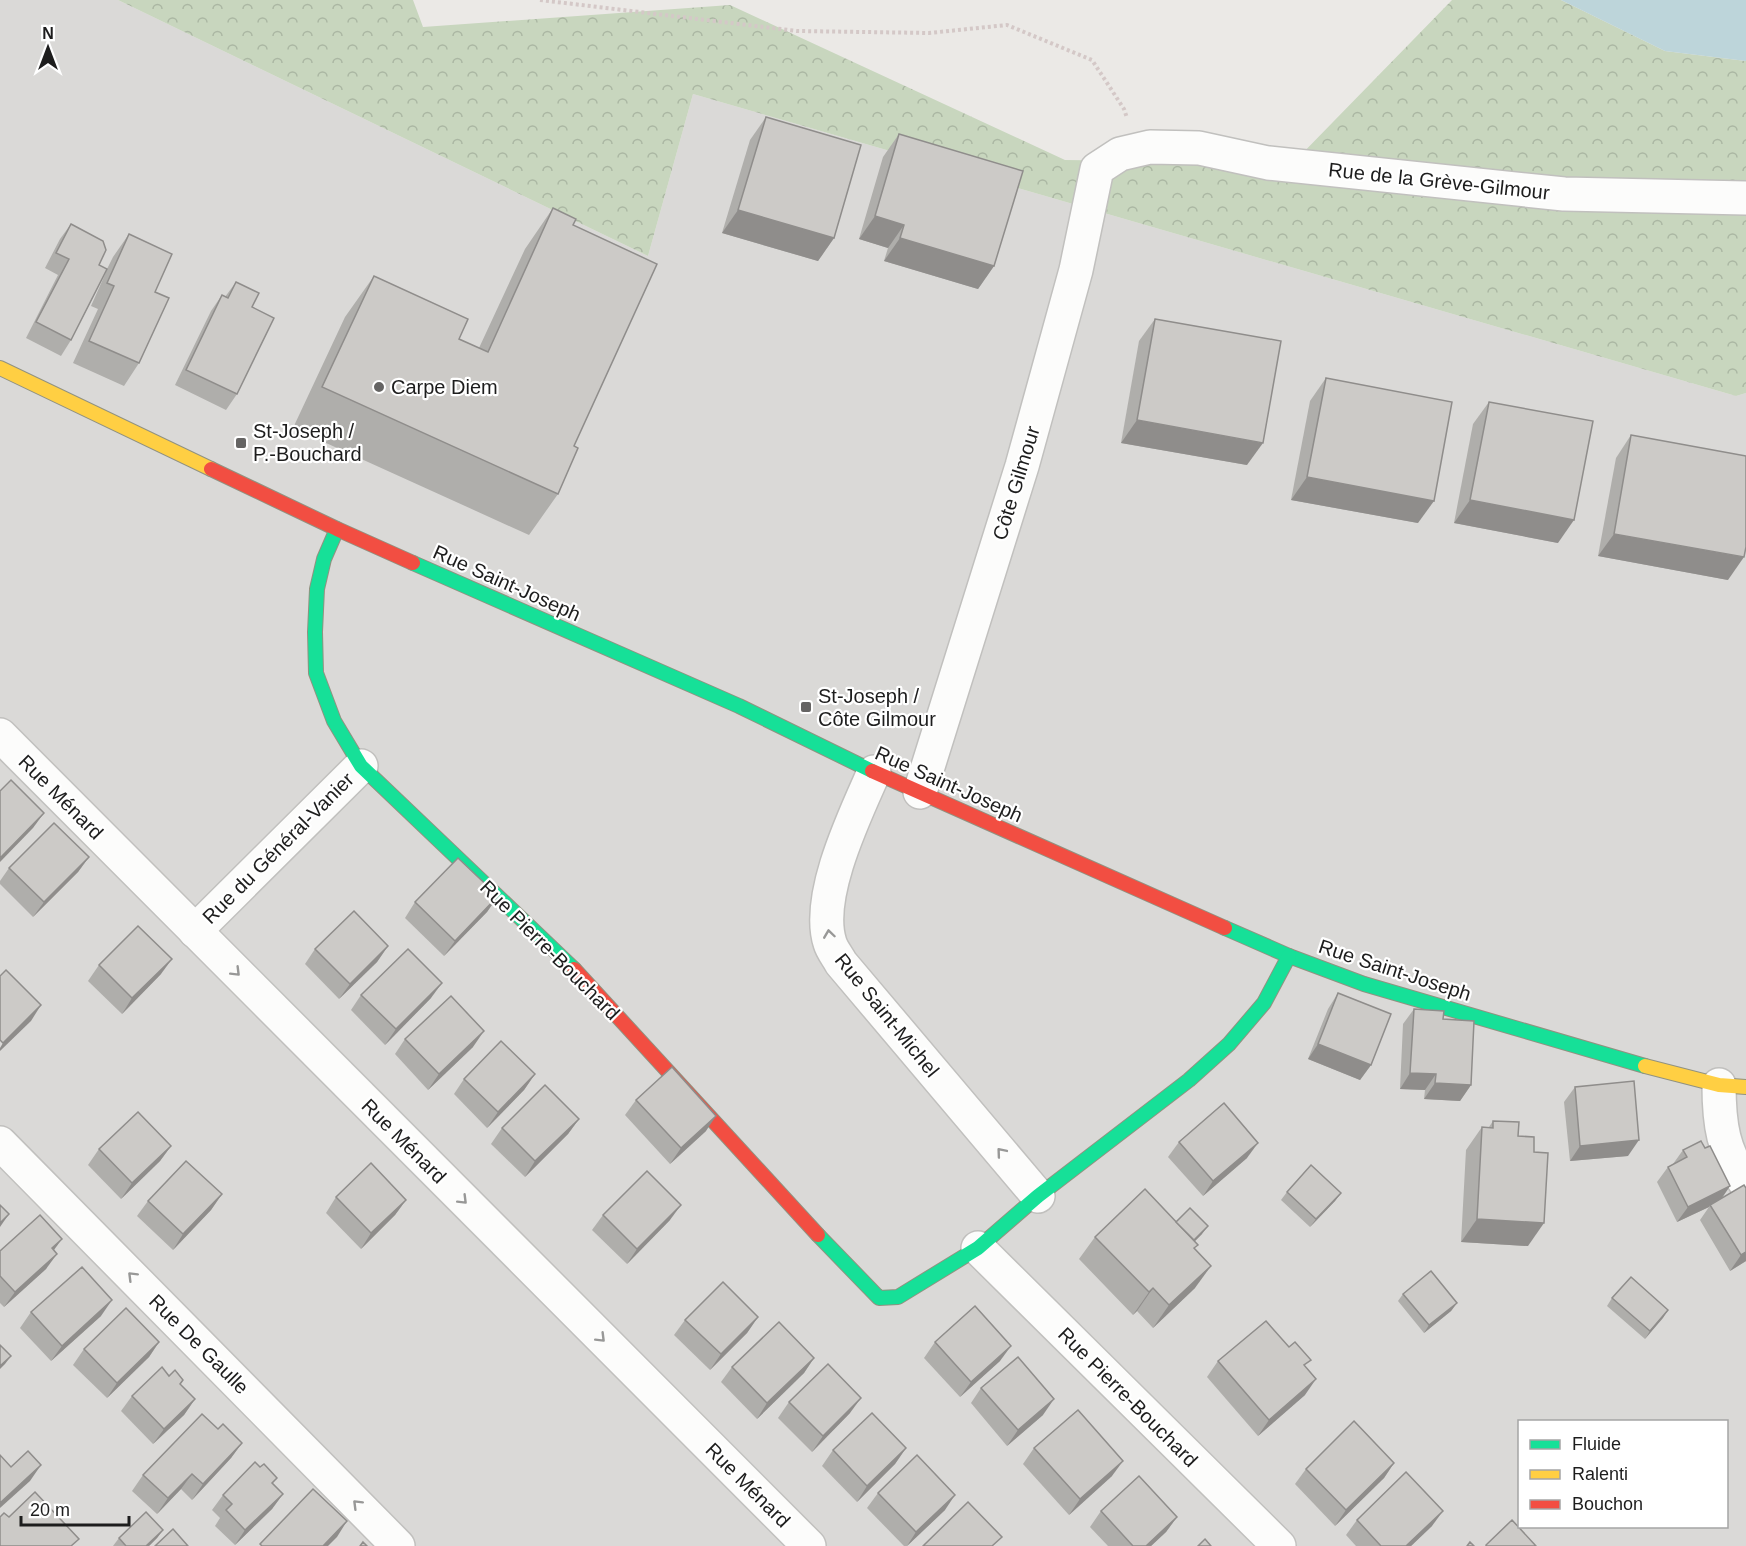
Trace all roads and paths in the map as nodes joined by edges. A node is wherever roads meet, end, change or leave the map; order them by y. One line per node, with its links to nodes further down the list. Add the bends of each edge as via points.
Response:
1 (540, 0): 2 (path, via 797,31 929,33 1007,25 1092,60 1124,109)
2 (1135, 151): 3 (street, Rue de la Grève-Gilmour, via 1119,154); 4 (street, Rue de la Grève-Gilmour, via 1150,147 1199,148 1268,163 1564,194)
3 (1097, 169): 10 (street, Côte Gilmour, via 1076,270 1022,466)
4 (1746, 198)
5 (0, 368): 6 (street, Rue Saint-Joseph)
6 (337, 529): 8 (street, Rue Pierre-Bouchard, via 317,589 316,673 334,721); 9 (street, Rue Saint-Joseph, via 739,706)
7 (0, 735): 11 (street, Rue Ménard)
8 (361, 766): 11 (street, Rue du Général-Vanier); 17 (street, Rue Pierre-Bouchard, via 578,973 879,1298 898,1297)
9 (874, 772): 10 (street, Rue Saint-Joseph); 16 (street, Rue Saint-Michel, one-way to 9, via 830,944 830,890 847,834)
10 (920, 792): 12 (street, Rue Saint-Joseph)
11 (195, 931): 19 (street, Rue Ménard, one-way to 19)
12 (1289, 956): 13 (street, Rue Saint-Joseph, via 1364,984 1605,1056); 16 (street, via 1263,1003 1229,1044 1189,1080)
13 (1733, 1086): 15 (street, via 1719,1108 1722,1132 1733,1165)
14 (0, 1143): 18 (street, Rue De Gaulle, one-way to 14)
15 (1746, 1184)
16 (1038, 1196): 17 (street)
17 (978, 1248): 20 (street, Rue Pierre-Bouchard)
18 (398, 1546)
19 (809, 1546)
20 (1279, 1546)

